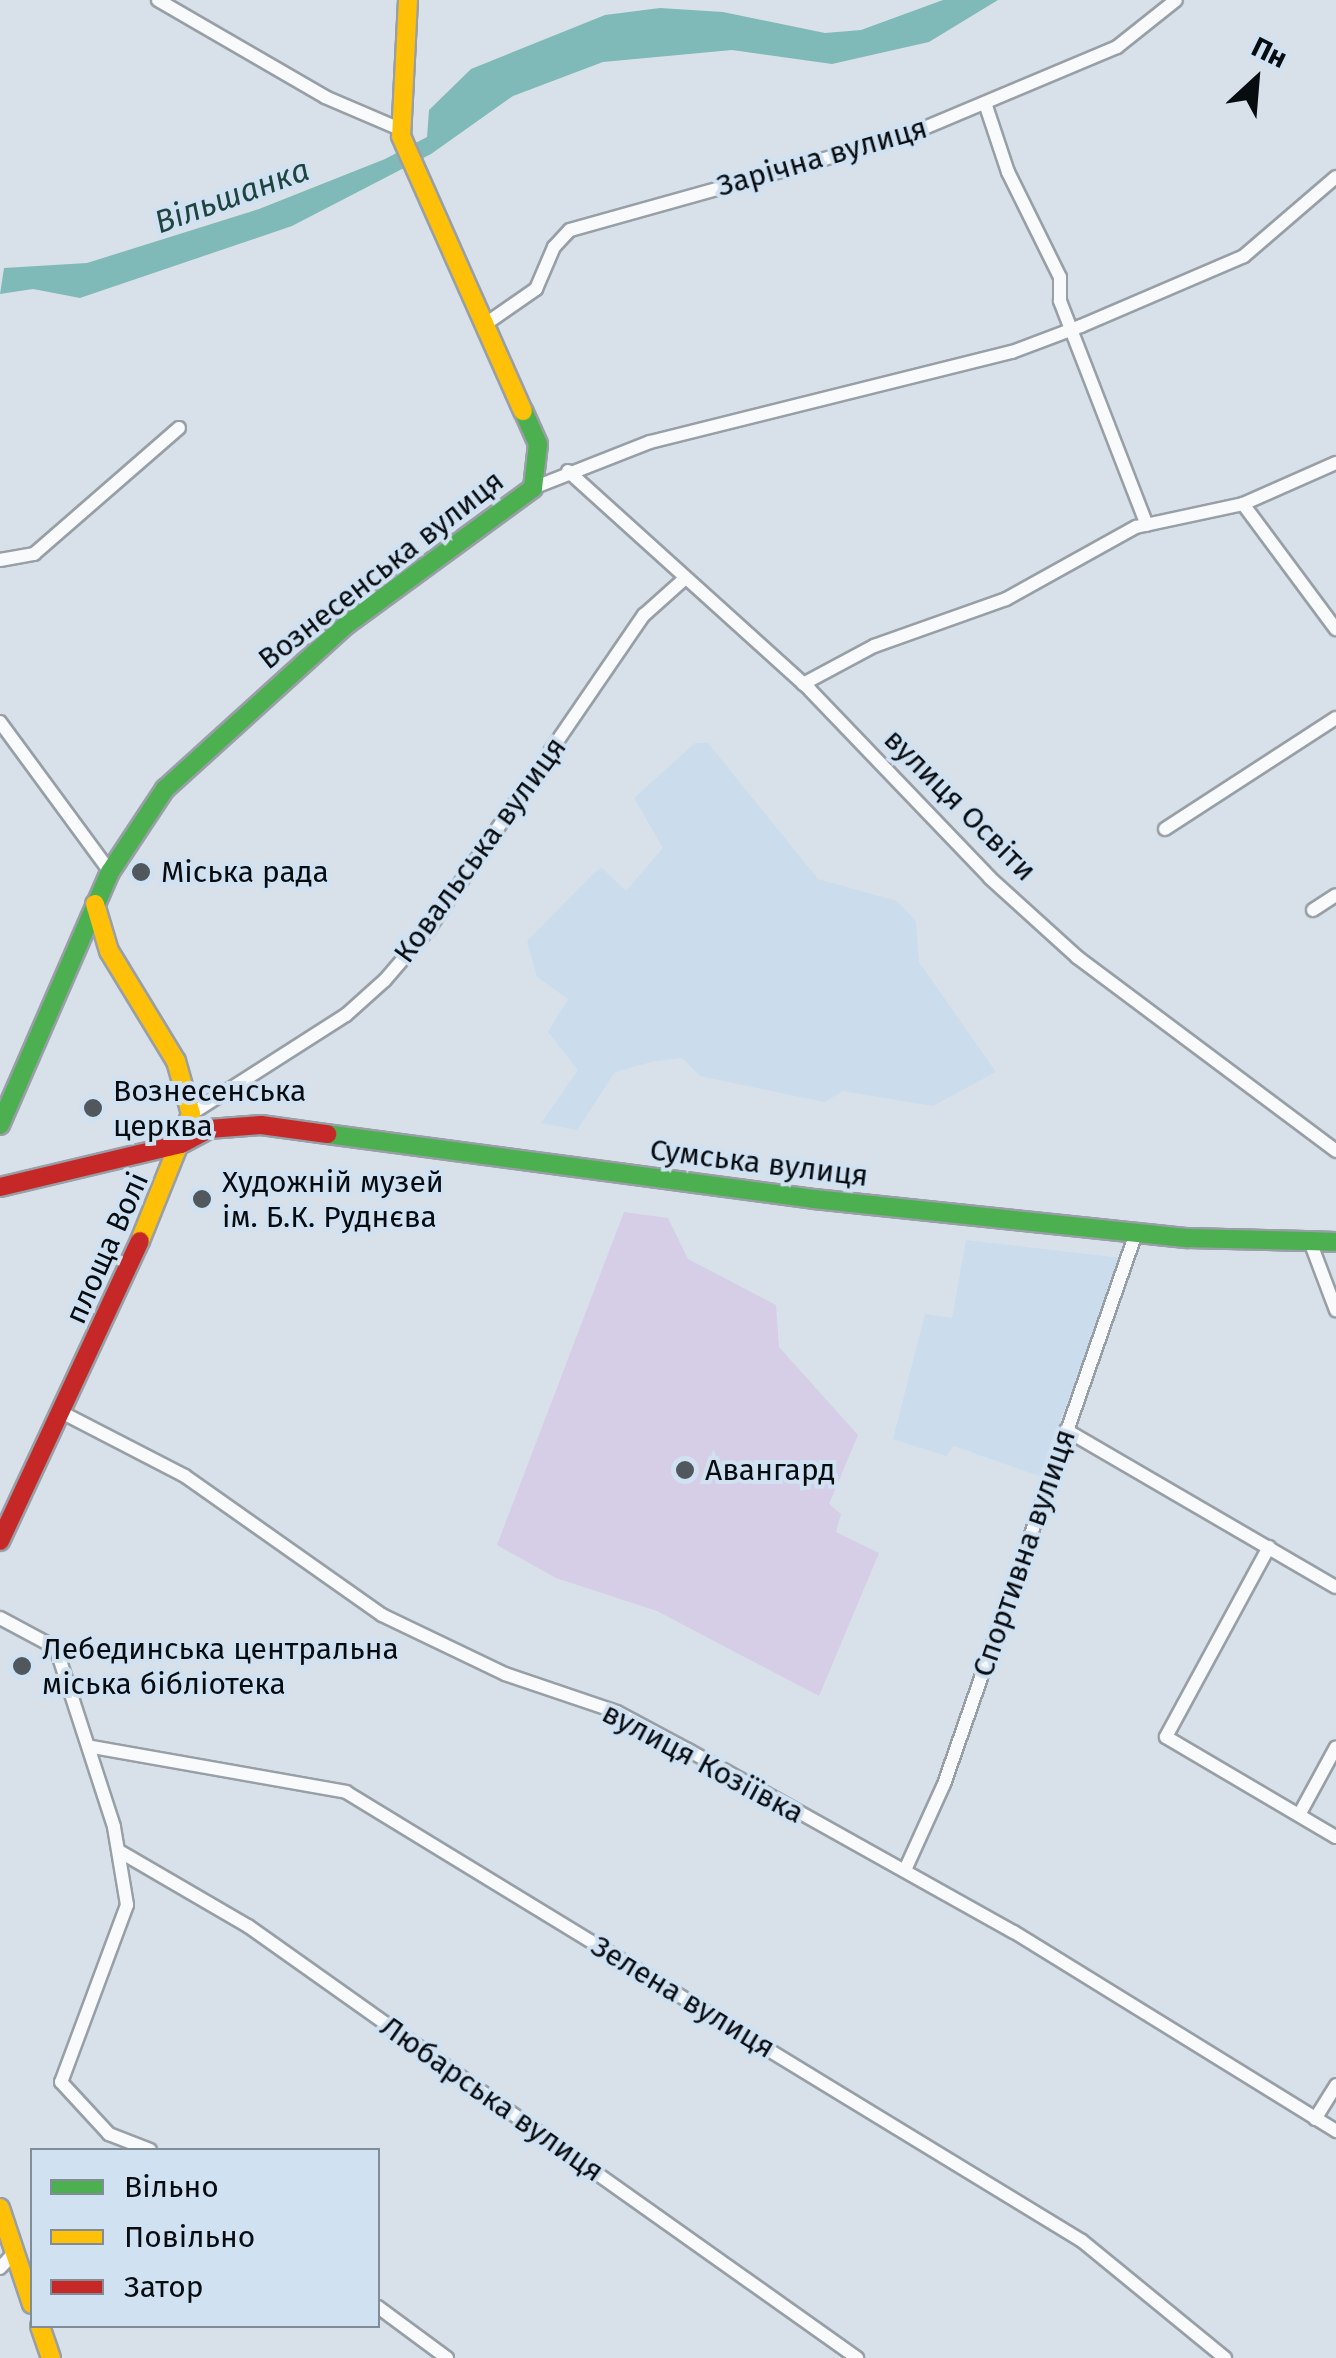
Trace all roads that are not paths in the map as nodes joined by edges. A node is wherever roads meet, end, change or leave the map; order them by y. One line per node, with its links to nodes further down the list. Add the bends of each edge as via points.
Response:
1 (158, 0): 5 (street, via 325,97)
2 (408, 0): 5 (main road)
3 (1176, 0): 4 (street, Зарічна вулиця, via 1117,47)
4 (986, 106): 8 (street, Зарічна вулиця, via 903,138 570,230 554,247 536,289); 9 (street, via 1008,172 1060,277)
5 (401, 132): 8 (main road)
6 (1336, 177): 7 (street, Вознесенська вулиця)
7 (1330, 191): 9 (street, Вознесенська вулиця, via 1244,256)
8 (487, 322): 13 (main road, via 538,444)
9 (1072, 330): 12 (street, Вознесенська вулиця, via 1012,352 650,442); 15 (street)
10 (178, 428): 16 (street, via 34,554)
11 (1336, 464): 14 (street)
12 (568, 471): 13 (street, Вознесенська вулиця); 17 (street, вулиця Освіти)
13 (533, 488): 23 (main road, Вознесенська вулиця, via 420,567 270,690 165,789)
14 (1243, 504): 15 (street); 18 (street)
15 (1147, 524): 19 (street, via 1006,599 874,646)
16 (0, 560)
17 (682, 580): 19 (street, вулиця Освіти); 27 (street, Ковальська вулиця, via 644,615 428,930 385,980 346,1016)
18 (1336, 629)
19 (803, 684): 30 (street, вулиця Освіти, via 990,878 1077,957)
20 (1336, 718): 22 (street)
21 (0, 722): 23 (street)
22 (1165, 829)
23 (110, 872): 25 (main road, Вознесенська вулиця)
24 (1336, 895): 26 (street)
25 (94, 904): 27 (main road, via 109,951 176,1061); 28 (main road, Вознесенська вулиця)
26 (1312, 910)
27 (192, 1114): 29 (main road)
28 (0, 1125)
29 (182, 1144): 31 (main road, площа Волі); 32 (main road, Сумська вулиця, via 210,1129 261,1124 814,1199); 36 (main road, площа Волі)
30 (1336, 1151)
31 (0, 1188)
32 (1136, 1233): 34 (main road, Сумська вулиця); 37 (street, Спортивна вулиця)
33 (1336, 1242): 34 (main road, Сумська вулиця)
34 (1311, 1244): 35 (street)
35 (1336, 1310)
36 (63, 1413): 38 (main road, площа Волі); 47 (street, вулиця Козіївка, via 186,1476 382,1615 505,1674 617,1712)
37 (1066, 1430): 39 (street); 47 (street, Спортивна вулиця, via 944,1784)
38 (0, 1541)
39 (1270, 1547): 40 (street); 44 (street, via 1166,1737)
40 (1336, 1587)
41 (0, 1618): 42 (street, via 56,1648)
42 (92, 1747): 46 (street); 61 (street, Зелена вулиця, via 346,1792 1082,2241)
43 (1336, 1747): 44 (street)
44 (1299, 1815): 45 (street)
45 (1336, 1836)
46 (120, 1851): 51 (street, via 127,1905 62,2082 109,2134); 60 (street, Любарська вулиця, via 248,1926)
47 (905, 1870): 49 (street, вулиця Козіївка)
48 (1336, 2086): 49 (street)
49 (1315, 2119): 50 (street, вулиця Козіївка)
50 (1336, 2132)
51 (145, 2148)
52 (0, 2208): 53 (main road)
53 (15, 2252): 54 (street); 55 (main road)
54 (0, 2268)
55 (30, 2298)
56 (380, 2308): 59 (street)
57 (41, 2328): 58 (main road)
58 (51, 2358)
59 (447, 2358)
60 (857, 2358)
61 (1225, 2358)

